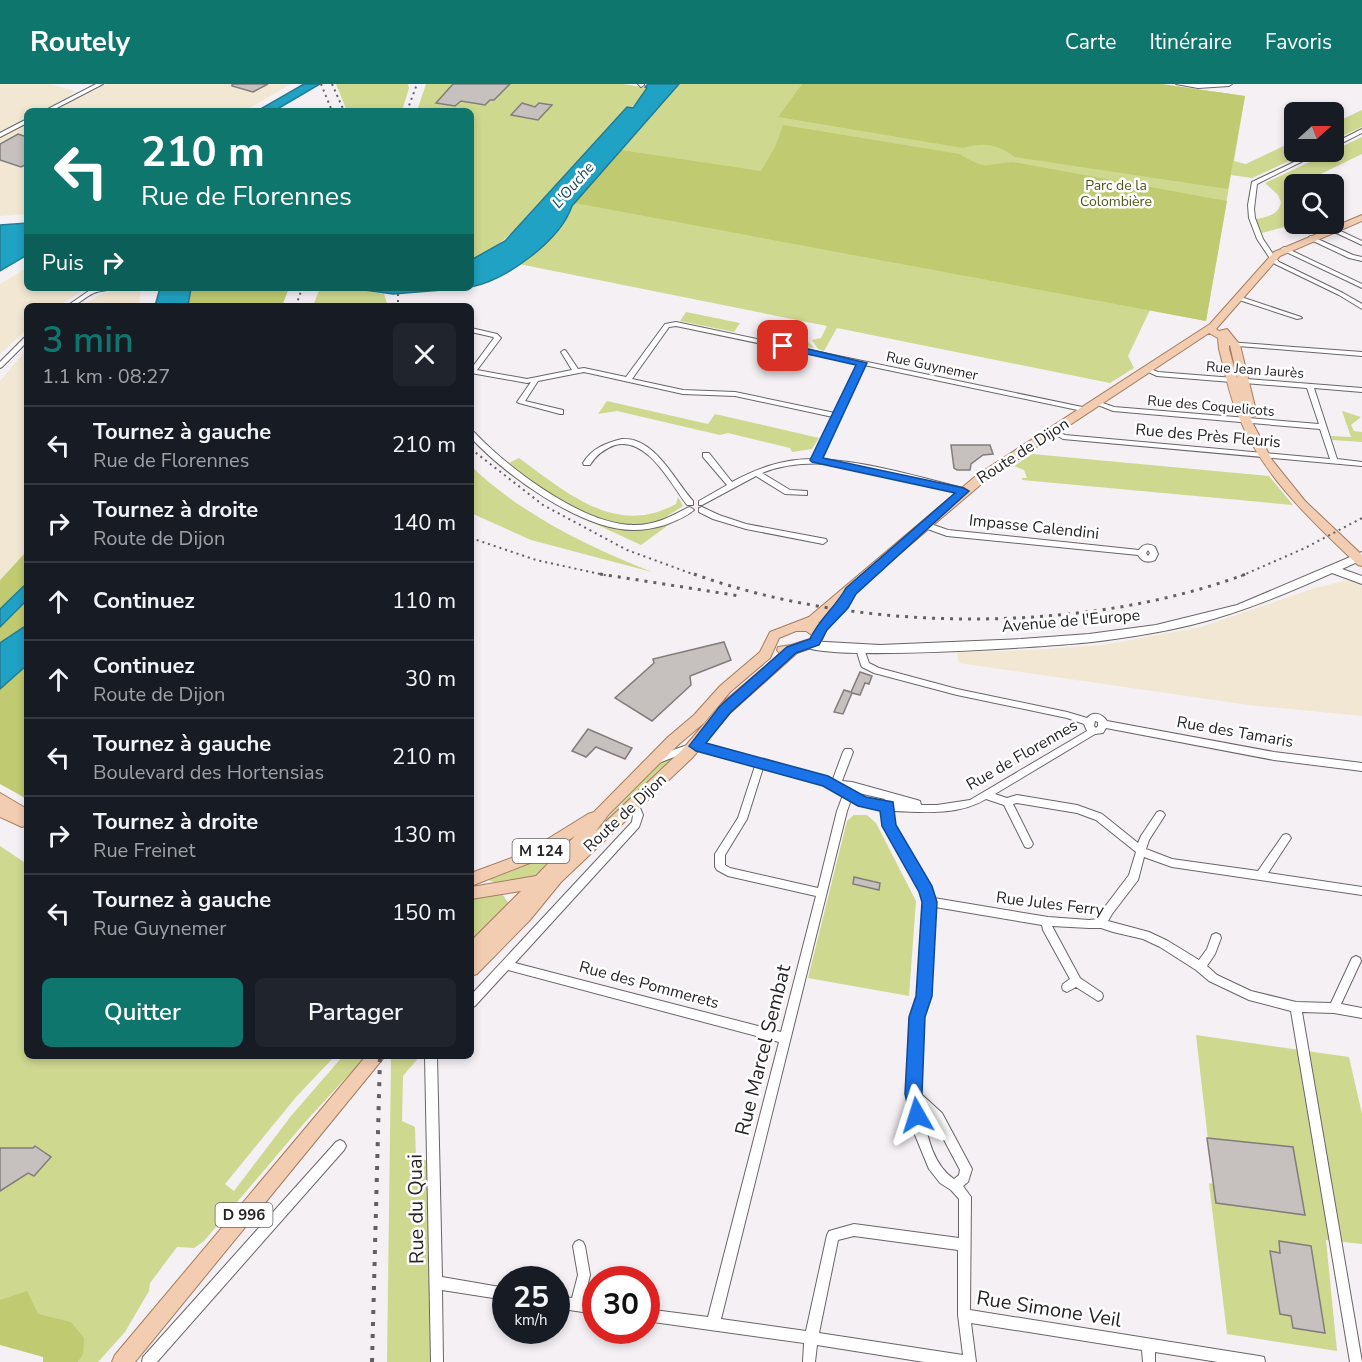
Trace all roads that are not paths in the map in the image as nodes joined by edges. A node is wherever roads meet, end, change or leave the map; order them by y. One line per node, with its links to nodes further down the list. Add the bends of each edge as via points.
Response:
1 (100, 84): 4 (street, via 85,87)
2 (1179, 84): 3 (street)
3 (1229, 84)
4 (52, 108)
5 (24, 123): 7 (street)
6 (1362, 131): 8 (street)
7 (0, 135)
8 (1344, 139)
9 (1297, 162): 17 (street, via 1254,183 1253,223)
10 (1361, 219): 11 (main road, Route de Dijon)
11 (1344, 225)
12 (1320, 234): 14 (main road, Route de Dijon)
13 (1343, 234): 15 (street)
14 (1311, 238): 16 (main road, Route de Dijon); 18 (street)
15 (1362, 243)
16 (1284, 249): 17 (main road, Route de Dijon); 19 (street)
17 (1272, 258): 21 (main road, Route de Dijon); 23 (street)
18 (1362, 259)
19 (1362, 286)
20 (92, 291): 22 (street)
21 (1238, 298): 24 (street); 25 (main road, Route de Dijon)
22 (74, 303)
23 (1362, 307)
24 (1299, 318)
25 (1211, 327): 28 (main road, via 1230,335); 34 (main road, Route de Dijon)
26 (474, 331): 33 (street, via 498,338)
27 (24, 342): 32 (street)
28 (1230, 344): 30 (street); 38 (main road, via 1224,349); 40 (main road)
29 (564, 352): 36 (street)
30 (1362, 354)
31 (862, 363): 37 (street, Rue Guynemer, via 676,324 667,325); 43 (street, Rue Guynemer); 45 (street)
32 (0, 366)
33 (474, 368)
34 (1148, 370): 38 (street, Rue Jean Jaurès); 43 (main road, Route de Dijon)
35 (474, 371): 39 (street)
36 (576, 371): 37 (street); 39 (street)
37 (628, 380): 45 (street, via 682,392 735,394)
38 (1232, 380): 40 (street, Rue Jean Jaurès); 46 (main road)
39 (536, 381): 44 (street, via 521,402)
40 (1245, 381): 41 (street, Rue Jean Jaurès); 46 (main road)
41 (1311, 386): 42 (street, Rue Jean Jaurès); 47 (street)
42 (1362, 390)
43 (1092, 406): 46 (street, Rue des Coquelicots); 48 (main road, Route de Dijon)
44 (560, 412)
45 (835, 416): 52 (street)
46 (1251, 421): 47 (street, Rue des Coquelicots); 51 (main road)
47 (1324, 428): 53 (street)
48 (1053, 431): 51 (street, Rue des Près Fleuris, via 1063,436); 58 (main road, Route de Dijon)
49 (474, 437): 60 (street, via 525,480 592,520 613,527 649,527 672,520)
50 (706, 454): 57 (street)
51 (1269, 455): 53 (street, Rue des Près Fleuris); 65 (main road)
52 (816, 460): 56 (street, via 778,465); 58 (street)
53 (1334, 461): 55 (street, Rue des Près Fleuris)
54 (587, 463): 60 (street, via 592,454 611,443 640,444)
55 (1362, 464)
56 (758, 473): 57 (street); 59 (street, via 788,492)
57 (732, 487): 61 (street)
58 (964, 491): 62 (main road, Route de Dijon)
59 (804, 493)
60 (690, 506): 61 (street)
61 (702, 507): 63 (street, via 711,516 753,529)
62 (925, 525): 64 (street, Impasse Calendini, via 946,533); 68 (main road, Route de Dijon)
63 (823, 541)
64 (1141, 553)
65 (1361, 557): 66 (main road, Avenue de l'Europe)
66 (1333, 570): 67 (main road); 74 (main road, Avenue de l'Europe, via 1224,613 1109,638)
67 (1362, 580)
68 (851, 591): 69 (main road, Route de Dijon); 70 (main road, Route de Dijon)
69 (804, 626): 70 (main road); 71 (main road, Route de Dijon, via 778,633)
70 (818, 634): 72 (main road, Route de Dijon, via 815,642); 73 (main road, Avenue de l'Europe)
71 (772, 643): 75 (main road, via 782,650); 76 (main road, Route de Dijon, via 765,655 725,689)
72 (808, 645): 73 (main road, Avenue de l'Europe); 75 (main road)
73 (839, 648): 74 (main road, Avenue de l'Europe)
74 (860, 649): 78 (street, via 862,662 870,669 1067,715)
75 (792, 650): 79 (main road, Route de Dijon, via 725,709)
76 (699, 719): 79 (street); 81 (main road, Route de Dijon)
77 (1104, 724): 78 (street, Rue de Florennes, via 1100,730); 83 (street, Rue des Tamaris, via 1274,756)
78 (1090, 725): 85 (street, Rue de Florennes, via 1091,733)
79 (696, 746): 81 (street, Route de Dijon); 82 (street, Rue de Florennes); 92 (main road, Route de Dijon)
80 (848, 752): 84 (street)
81 (656, 760): 94 (main road, Route de Dijon)
82 (760, 764): 84 (street, Rue de Florennes); 109 (street, via 742,819 720,854 720,867)
83 (1362, 767)
84 (834, 783): 86 (street, Rue de Florennes)
85 (1006, 783): 87 (street, Rue de Florennes); 89 (street)
86 (850, 790): 90 (street, Rue de Florennes); 109 (street, Rue Marcel Sembat)
87 (985, 795): 90 (street, Rue de Florennes, via 957,807 938,809); 91 (street)
88 (0, 799): 95 (main road)
89 (1017, 799): 91 (street); 100 (street, via 1100,817)
90 (889, 801): 110 (street, via 889,826)
91 (1006, 802): 99 (street)
92 (634, 806): 102 (main road, Route de Dijon); 118 (street, via 636,824)
93 (0, 810): 97 (main road)
94 (604, 810): 103 (main road, M 124, via 554,845); 104 (main road, Route de Dijon, via 578,845)
95 (24, 814)
96 (1160, 815): 100 (street)
97 (24, 822)
98 (1286, 838): 101 (street)
99 (1028, 844)
100 (1140, 850): 101 (street, via 1172,862); 113 (street, via 1134,877)
101 (1260, 876): 107 (street)
102 (556, 878): 104 (main road, M 124); 114 (main road, Route de Dijon)
103 (474, 881)
104 (540, 882): 106 (main road, M 124); 111 (main road, Route de Dijon)
105 (474, 883): 106 (main road, M 124)
106 (502, 889): 108 (main road, M 124); 111 (main road, via 508,893)
107 (1362, 891)
108 (474, 893)
109 (821, 893): 126 (street, Rue Marcel Sembat)
110 (930, 902): 112 (street, Rue Jules Ferry); 129 (street)
111 (514, 909): 114 (main road, Route de Dijon); 116 (main road, Route de Dijon)
112 (1048, 921): 113 (street, Rue Jules Ferry); 121 (street, via 1071,984)
113 (1102, 923): 120 (street, Rue Jules Ferry, via 1145,935)
114 (506, 935): 119 (main road, Route de Dijon)
115 (1216, 938): 120 (street)
116 (474, 948)
117 (1356, 961): 124 (street)
118 (506, 964): 122 (street); 126 (street, Rue des Pommerets)
119 (474, 966)
120 (1200, 967): 123 (street, Rue Jules Ferry, via 1232,988)
121 (1098, 996)
122 (474, 1000)
123 (1296, 1007): 124 (street, Rue Jules Ferry); 152 (street)
124 (1334, 1008): 125 (street, Rue Jules Ferry)
125 (1362, 1013)
126 (784, 1038): 141 (street, Rue Marcel Sembat)
127 (431, 1059): 134 (street, Rue du Quai)
128 (371, 1062): 144 (main road, D 996)
129 (913, 1094): 131 (street, via 921,1135 933,1165); 131 (street, via 938,1117 966,1169 964,1178)
130 (340, 1146): 145 (street)
131 (955, 1186): 132 (street, Rue Simone Veil, via 965,1197)
132 (965, 1245): 139 (street, Rue Simone Veil); 142 (street, via 854,1230 833,1235)
133 (579, 1246): 137 (street, via 584,1275)
134 (437, 1283): 135 (street); 146 (street, Rue du Quai)
135 (492, 1292)
136 (570, 1305): 137 (street)
137 (576, 1306): 138 (street)
138 (582, 1307)
139 (964, 1315): 143 (street, Rue Simone Veil); 149 (street)
140 (660, 1317): 141 (street)
141 (713, 1324): 142 (street)
142 (811, 1338): 147 (street); 148 (street)
143 (1148, 1345): 150 (street); 151 (street, Rue Simone Veil)
144 (122, 1362)
145 (148, 1362)
146 (437, 1362)
147 (809, 1362)
148 (965, 1362)
149 (970, 1362)
150 (1149, 1362)
151 (1259, 1362)
152 (1356, 1362)

